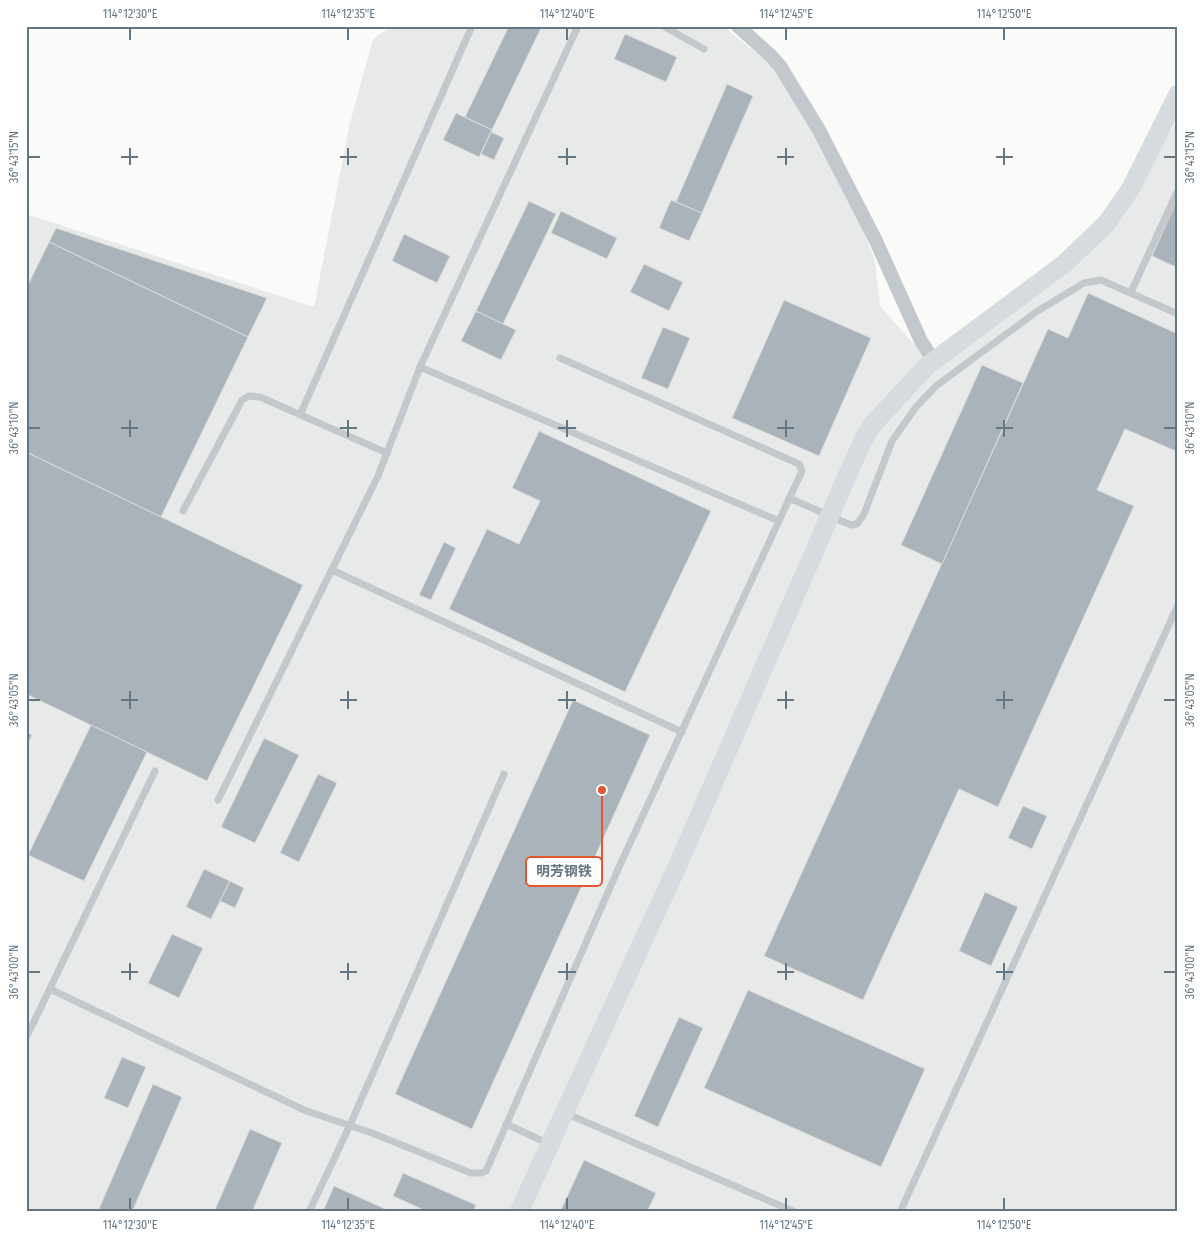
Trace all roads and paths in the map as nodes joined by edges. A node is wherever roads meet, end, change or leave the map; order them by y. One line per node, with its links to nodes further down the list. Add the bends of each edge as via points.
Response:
1 (472, 26): 13 (lane)
2 (578, 26): 12 (lane)
3 (663, 26): 5 (lane)
4 (738, 26): 11 (street, via 780,66 819,130 876,241 921,341)
5 (704, 49)
6 (1178, 94): 11 (street, via 1131,188 1108,223 1064,264)
7 (1178, 190): 8 (lane)
8 (1131, 292): 9 (lane); 17 (lane, via 1100,280 1084,283 1036,312 936,386 892,441 864,514 857,524 851,525)
9 (1178, 314)
10 (560, 358): 15 (lane, via 799,464 802,471)
11 (934, 361): 17 (street, via 900,393 869,430)
12 (420, 367): 14 (lane); 18 (lane)
13 (300, 415): 14 (lane); 16 (lane, via 260,396 242,400)
14 (387, 453): 19 (lane)
15 (790, 498): 17 (lane); 18 (lane)
16 (183, 511)
17 (830, 516): 27 (street, via 685,849)
18 (779, 522): 21 (lane)
19 (332, 570): 21 (lane); 24 (lane)
20 (1178, 605): 34 (lane)
21 (682, 732): 28 (lane)
22 (155, 771): 25 (lane)
23 (504, 774): 29 (lane)
24 (218, 800)
25 (50, 989): 26 (lane); 29 (lane, via 304,1110)
26 (26, 1038)
27 (565, 1112): 30 (street); 33 (lane)
28 (506, 1124): 29 (lane, via 486,1170 481,1174 470,1173); 30 (lane)
29 (350, 1125): 31 (lane)
30 (550, 1144): 32 (street)
31 (309, 1212)
32 (519, 1212)
33 (795, 1212)
34 (900, 1212)

